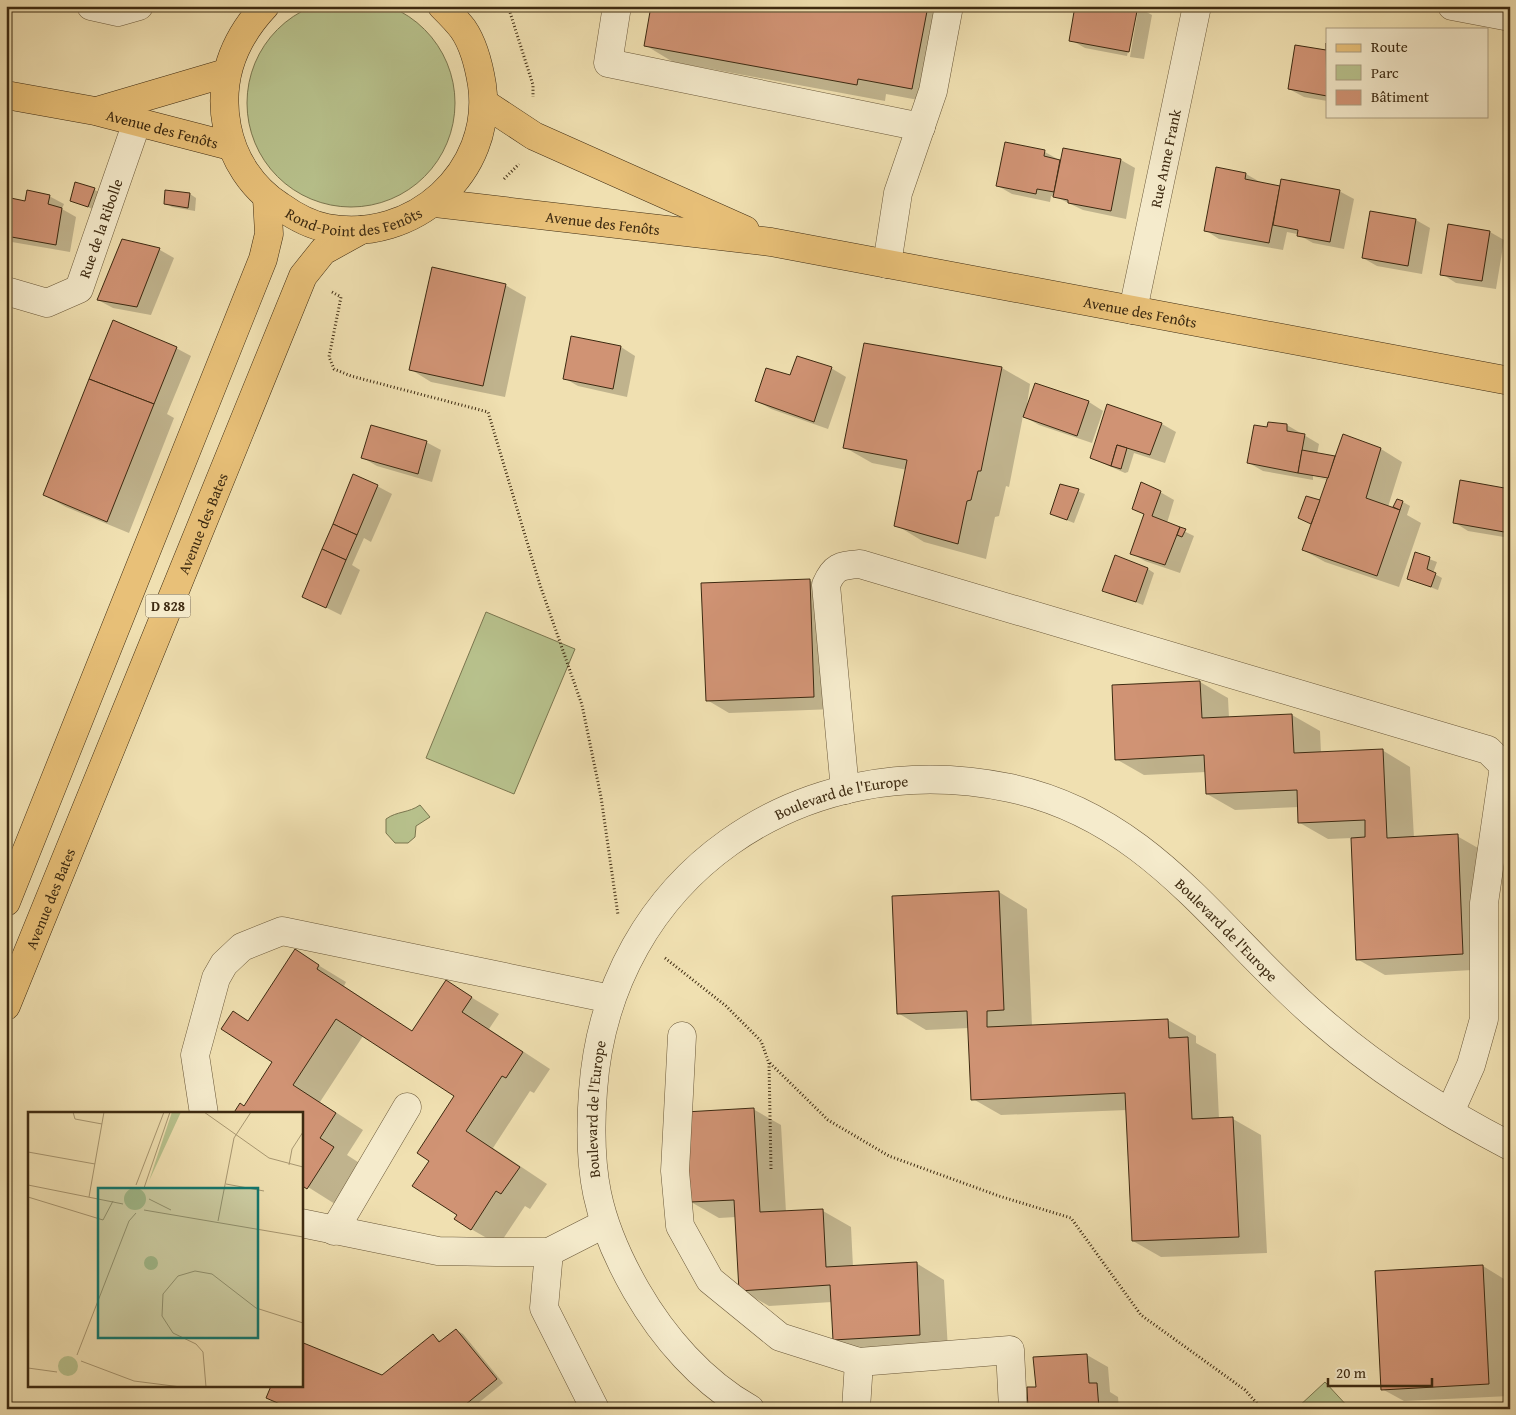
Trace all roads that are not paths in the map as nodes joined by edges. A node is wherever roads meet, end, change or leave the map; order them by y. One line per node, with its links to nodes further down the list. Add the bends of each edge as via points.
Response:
1 (91, 6): 2 (street, via 118,12)
2 (139, 6)
3 (265, 6): 10 (main road, Rond-Point des Fenôts, via 235,46)
4 (442, 6): 12 (main road, Rond-Point des Fenôts, via 463,29 479,65)
5 (617, 6): 15 (street, via 608,63)
6 (950, 6): 15 (street, via 933,91)
7 (1197, 6): 23 (street, Rue Anne Frank)
8 (1452, 6): 9 (street)
9 (1510, 17)
10 (226, 73): 13 (main road, Avenue des Fenôts); 16 (main road, Rond-Point des Fenôts, via 224,116)
11 (6, 95): 13 (main road, Avenue des Fenôts)
12 (484, 103): 18 (main road, Rond-Point des Fenôts, via 481,132 471,158 455,183); 20 (main road, Avenue des Fenôts, via 534,136)
13 (95, 111): 14 (main road, Avenue des Fenôts)
14 (137, 122): 16 (main road, Avenue des Fenôts); 22 (street, Rue de la Ribolle, via 79,290 47,303)
15 (921, 127): 21 (street, via 898,193)
16 (230, 146): 17 (main road, Rond-Point des Fenôts, via 251,180)
17 (267, 198): 19 (main road, Rond-Point des Fenôts, via 295,216 327,228); 26 (main road, D 828, via 269,234 263,259)
18 (435, 202): 19 (main road, Rond-Point des Fenôts, via 400,222); 20 (main road, Avenue des Fenôts)
19 (361, 230): 28 (main road, Avenue des Bates / D 828, via 323,251 303,276)
20 (771, 242): 21 (main road, Avenue des Fenôts)
21 (887, 264): 23 (main road, Avenue des Fenôts)
22 (6, 291)
23 (1133, 310): 24 (main road, Avenue des Fenôts)
24 (1510, 381)
25 (845, 790): 27 (street, Boulevard de l'Europe, via 780,811 720,850 674,891 640,938); 32 (street, Boulevard de l'Europe, via 917,779 980,783 1044,798 1099,820 1152,858 1317,1018); 32 (street, via 826,584 831,572 842,565 860,564 1488,750 1504,766 1484,903 1484,1019 1471,1064)
26 (6, 902)
27 (611, 999): 31 (street, via 282,931 242,947 224,964 216,978 195,1055); 35 (street, Boulevard de l'Europe, via 597,1051 591,1116 594,1180)
28 (6, 1006)
29 (682, 1036): 38 (street, via 675,1171 680,1226 710,1280 780,1337)
30 (407, 1107): 36 (street)
31 (204, 1112)
32 (1450, 1112): 33 (street, Boulevard de l'Europe)
33 (1510, 1146)
34 (302, 1223): 36 (street)
35 (604, 1224): 37 (street); 40 (street, Boulevard de l'Europe, via 628,1275 667,1337 705,1376)
36 (334, 1232): 37 (street, via 438,1251)
37 (549, 1252): 39 (street, via 544,1308)
38 (859, 1362): 41 (street); 42 (street, via 1010,1350)
39 (595, 1409)
40 (750, 1409)
41 (856, 1409)
42 (1013, 1409)

